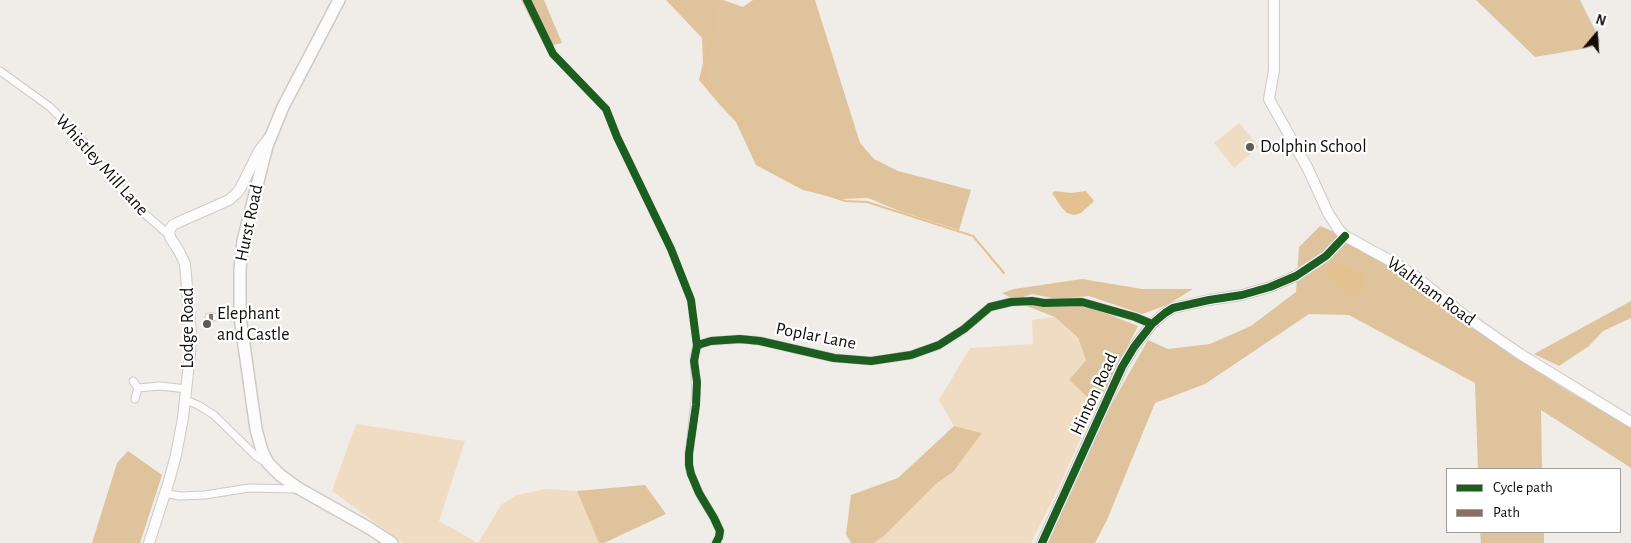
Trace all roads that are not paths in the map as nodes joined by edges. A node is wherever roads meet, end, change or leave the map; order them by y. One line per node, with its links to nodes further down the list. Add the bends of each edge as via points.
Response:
1 (339, 0): 4 (main road, Hurst Road)
2 (1274, 0): 10 (main road, Waltham Road, via 1274,70 1269,99 1334,224)
3 (0, 71): 7 (street, Whistley Mill Lane, via 50,107 79,136 128,199)
4 (270, 136): 5 (main road); 6 (main road, Hurst Road)
5 (243, 184): 6 (main road); 8 (main road, via 229,200)
6 (256, 189): 18 (main road, Hurst Road, via 243,241 240,317)
7 (155, 223): 8 (street, Whistley Mill Lane); 9 (street, Whistley Mill Lane)
8 (173, 225): 9 (main road)
9 (170, 236): 14 (main road, Lodge Road, via 184,259 187,279 191,333)
10 (1345, 236): 11 (main road, Hinton Road, via 1326,256 1296,276 1242,295 1173,308); 17 (main road, Waltham Road, via 1398,265 1492,335)
11 (1152, 324): 25 (street, Poplar Lane, via 1082,302 1032,301 990,307 939,345 911,355 870,361 834,358 760,341 704,342 697,346 694,356 696,393 689,464 699,493 720,531); 26 (main road, Hinton Road, via 1122,367)
12 (133, 381): 13 (street)
13 (138, 388): 14 (street); 15 (street)
14 (186, 389): 16 (main road, Lodge Road)
15 (135, 399)
16 (185, 400): 19 (street, via 214,415); 22 (main road, Lodge Road, via 176,455)
17 (1631, 422)
18 (259, 442): 19 (street); 20 (main road, Hurst Road)
19 (248, 446): 20 (street, via 257,457)
20 (268, 463): 21 (main road, Hurst Road)
21 (282, 483): 22 (street, via 205,495); 24 (main road, Hurst Road, via 298,488)
22 (165, 493): 23 (main road, Lodge Road)
23 (149, 543)
24 (392, 543)
25 (716, 543)
26 (1042, 543)

